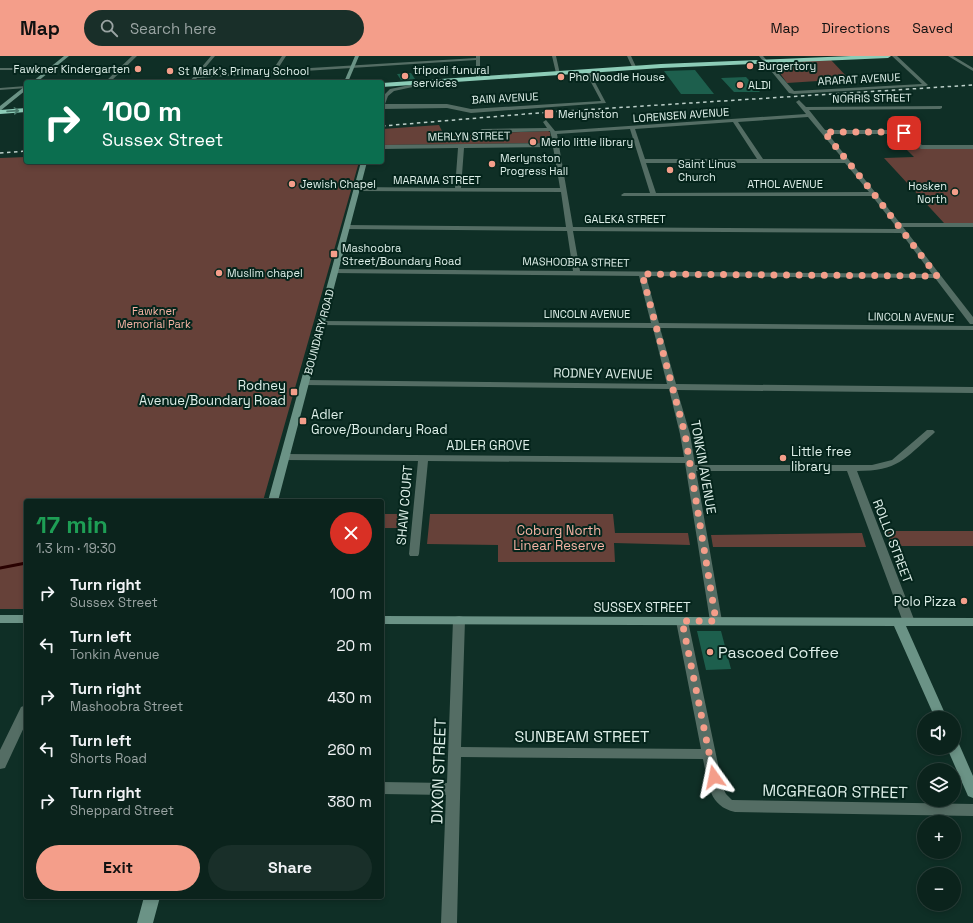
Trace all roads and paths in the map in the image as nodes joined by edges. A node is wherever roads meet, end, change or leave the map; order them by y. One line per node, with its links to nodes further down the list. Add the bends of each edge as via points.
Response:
1 (67, 56): 20 (street)
2 (135, 56): 28 (street)
3 (213, 56): 25 (street)
4 (284, 56): 22 (street)
5 (357, 56): 16 (street)
6 (554, 56): 24 (street)
7 (629, 56): 17 (street)
8 (761, 56): 14 (street)
9 (888, 56): 13 (highway)
10 (894, 56): 18 (street, ARARAT AVENUE, via 926,84 925,86 794,93)
11 (950, 56): 21 (street)
12 (478, 58): 16 (street); 26 (street)
13 (795, 60): 14 (highway); 18 (street)
14 (766, 61): 15 (highway); 18 (street)
15 (750, 62): 17 (highway); 18 (street, via 764,63)
16 (353, 66): 22 (street); 30 (street)
17 (635, 68): 23 (highway)
18 (772, 68)
19 (0, 69): 20 (street)
20 (50, 69): 27 (street)
21 (973, 70)
22 (274, 71): 25 (street)
23 (587, 71): 24 (highway); 42 (street, BAIN AVENUE, via 604,102 472,111 445,106)
24 (558, 73): 26 (highway)
25 (195, 77): 29 (street)
26 (478, 79): 31 (highway)
27 (36, 80)
28 (109, 80)
29 (193, 80)
30 (347, 80)
31 (438, 82): 32 (highway); 33 (highway)
32 (420, 84): 34 (highway); 39 (street, via 395,88)
33 (384, 86)
34 (384, 86)
35 (24, 88): 36 (street)
36 (0, 89)
37 (24, 90): 44 (street)
38 (384, 90): 39 (street)
39 (386, 95): 40 (street)
40 (384, 100)
41 (799, 102): 46 (street)
42 (384, 106)
43 (940, 107): 46 (street, NORRIS STREET)
44 (0, 108)
45 (24, 110): 47 (highway, one-way to 45)
46 (805, 110): 48 (street)
47 (0, 112)
48 (810, 115): 51 (street, LORENSEN AVENUE); 56 (street)
49 (24, 117): 50 (highway)
50 (0, 118)
51 (735, 121): 53 (street, LORENSEN AVENUE); 62 (street)
52 (546, 122): 55 (street)
53 (632, 128): 55 (street, LORENSEN AVENUE); 61 (street)
54 (482, 131): 55 (street, LORENSEN AVENUE)
55 (553, 131): 57 (street)
56 (824, 132): 60 (street, via 899,132 920,146); 63 (street)
57 (557, 145): 58 (street, MERLYN STREET); 67 (street)
58 (461, 146): 59 (street, MERLYN STREET); 66 (street)
59 (384, 147)
60 (973, 147)
61 (644, 161): 62 (street); 70 (street)
62 (761, 161): 63 (street)
63 (847, 161): 68 (street)
64 (363, 164): 65 (street, BOUNDARY ROAD)
65 (357, 189): 66 (street, MARAMA STREET); 72 (street, BOUNDARY ROAD)
66 (458, 190): 67 (street, MARAMA STREET)
67 (564, 190): 73 (street)
68 (874, 194): 70 (street, ATHOL AVENUE); 74 (street)
69 (624, 195): 70 (street, ATHOL AVENUE)
70 (654, 195)
71 (973, 226): 74 (street, GALEKA STREET)
72 (347, 227): 73 (street, GALEKA STREET); 75 (street, BOUNDARY ROAD)
73 (570, 228): 74 (street, GALEKA STREET); 76 (street)
74 (901, 228): 78 (street)
75 (335, 271): 76 (street, MASHOOBRA STREET); 79 (street, BOUNDARY ROAD)
76 (577, 273): 77 (street, MASHOOBRA STREET)
77 (642, 274): 78 (street, MASHOOBRA STREET); 81 (street, TONKIN AVENUE)
78 (937, 276): 80 (street)
79 (322, 322): 81 (street, LINCOLN AVENUE); 83 (street, BOUNDARY ROAD)
80 (973, 322)
81 (657, 325): 82 (street, LINCOLN AVENUE); 84 (street, TONKIN AVENUE)
82 (973, 328)
83 (306, 383): 84 (street, RODNEY AVENUE); 87 (street, BOUNDARY ROAD)
84 (673, 387): 85 (street, RODNEY AVENUE); 89 (street, TONKIN AVENUE)
85 (973, 390)
86 (930, 432): 90 (street, via 889,465)
87 (285, 457): 88 (street, ADLER GROVE); 91 (street, BOUNDARY ROAD)
88 (423, 458): 89 (street, ADLER GROVE); 92 (street, SHAW COURT)
89 (690, 464): 90 (street); 98 (street, TONKIN AVENUE)
90 (850, 469): 99 (street, ROLLO STREET)
91 (274, 499)
92 (414, 554)
93 (0, 619): 94 (street)
94 (24, 620)
95 (384, 620): 96 (street, SUSSEX STREET)
96 (459, 620): 97 (street, SUSSEX STREET); 103 (street, DIXON STREET)
97 (682, 621): 98 (street, SUSSEX STREET); 104 (street)
98 (716, 621): 99 (street, SUSSEX STREET)
99 (904, 622): 100 (street, SUSSEX STREET); 101 (street)
100 (973, 622)
101 (937, 711)
102 (24, 714): 106 (street)
103 (456, 752): 104 (street, SUNBEAM STREET); 108 (street, DIXON STREET)
104 (709, 754): 110 (street, MCGREGOR STREET, via 716,788 722,800 729,805 746,808)
105 (957, 755): 109 (street)
106 (0, 764)
107 (384, 788): 108 (street)
108 (454, 789): 113 (street, DIXON STREET)
109 (973, 792)
110 (973, 810)
111 (151, 899): 112 (street)
112 (145, 923)
113 (449, 923)

